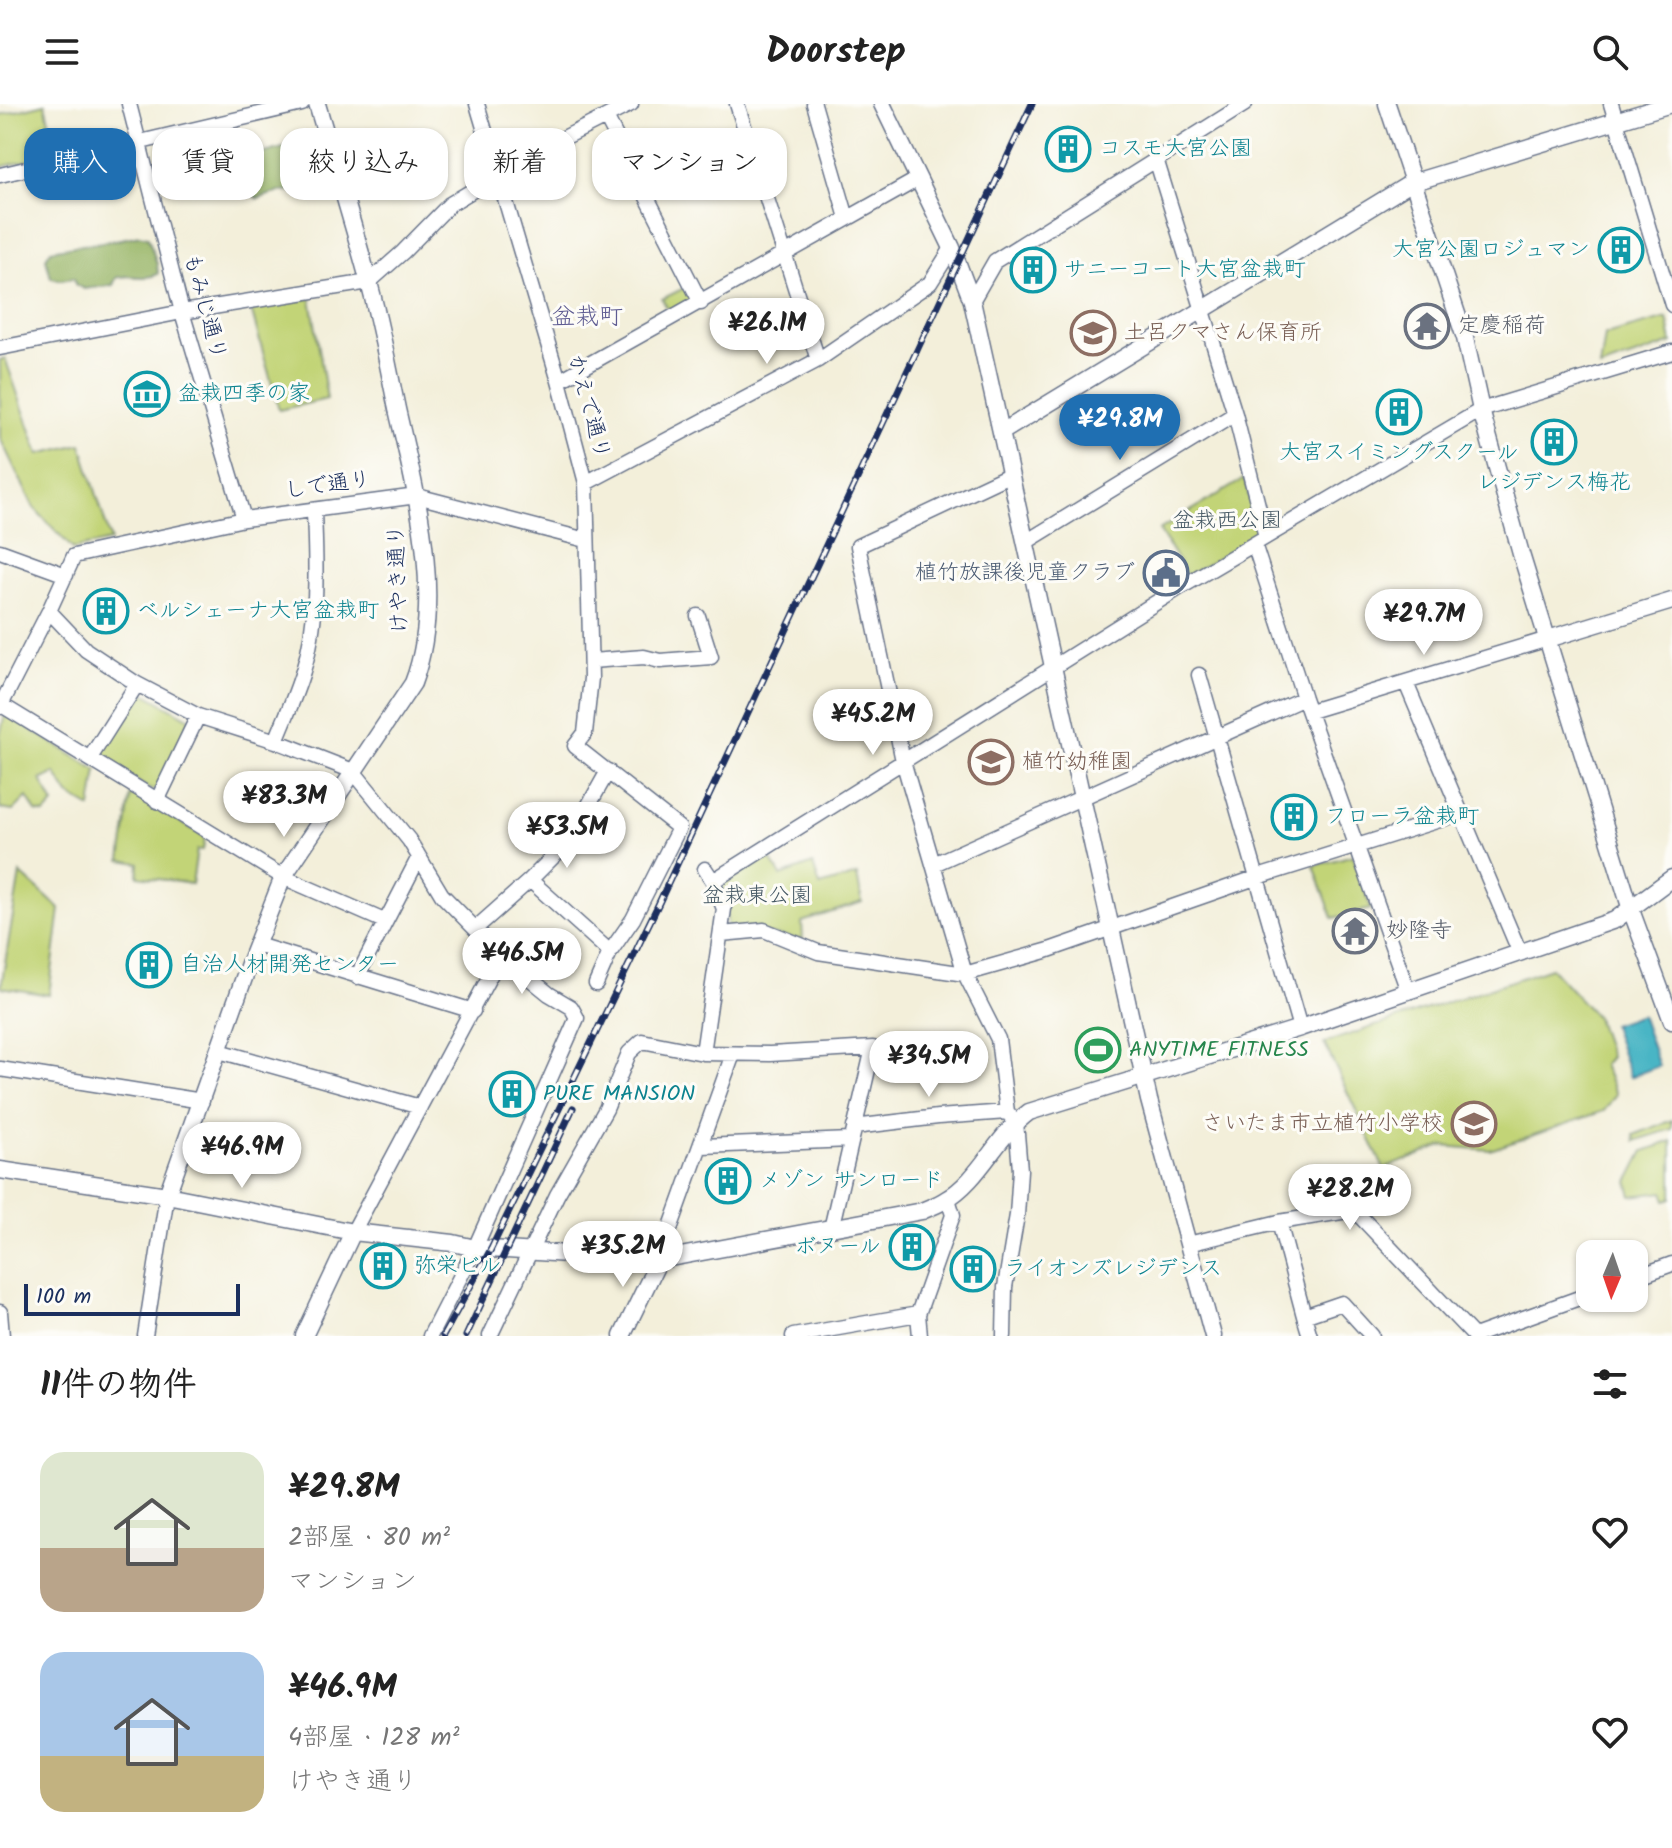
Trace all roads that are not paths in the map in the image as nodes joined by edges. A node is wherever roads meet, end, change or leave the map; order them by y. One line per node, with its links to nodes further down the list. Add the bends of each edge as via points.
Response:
1 (129, 104): 16 (street, もみじ通り)
2 (302, 104): 16 (street)
3 (317, 104): 26 (street, けやき通り)
4 (477, 104): 14 (street, かえで通り)
5 (631, 104): 13 (street)
6 (737, 104): 25 (street)
7 (814, 104): 23 (street)
8 (882, 104): 19 (street)
9 (1245, 104): 17 (street)
10 (1387, 104): 20 (street)
11 (1671, 104): 12 (street)
12 (1613, 112): 20 (street); 29 (street)
13 (606, 117): 15 (street); 28 (street)
14 (484, 128)
15 (576, 132)
16 (139, 144): 18 (street); 31 (street, もみじ通り)
17 (1156, 159): 27 (street, via 995,261); 30 (street)
18 (0, 175)
19 (918, 179): 23 (street); 24 (street)
20 (1411, 183): 30 (street); 36 (street, via 1446,276)
21 (464, 195): 26 (street)
22 (505, 200): 35 (street, かえで通り)
23 (847, 218): 25 (street)
24 (952, 248): 27 (street); 34 (street, via 930,283)
25 (784, 255): 28 (street); 34 (street)
26 (369, 282): 31 (street); 41 (street, けやき通り)
27 (972, 301): 38 (street)
28 (701, 303): 35 (street)
29 (1672, 305)
30 (1202, 309): 37 (street); 38 (street)
31 (182, 312): 32 (street); 43 (street, もみじ通り)
32 (0, 346)
33 (1672, 352): 36 (street)
34 (818, 360): 40 (street)
35 (559, 381): 40 (street, かえで通り)
36 (1481, 410): 45 (street); 52 (street)
37 (1235, 414): 45 (street); 46 (street)
38 (1002, 432): 39 (street)
39 (1011, 474): 46 (street); 64 (street, via 858,546)
40 (586, 483): 44 (street, かえで通り)
41 (417, 496): 42 (street, しで通り); 44 (street, しで通り); 65 (street, けやき通り, via 426,588 421,663)
42 (314, 511): 43 (street, しで通り); 62 (street, via 312,623 304,670)
43 (244, 519): 48 (street, しで通り, via 74,556)
44 (586, 540): 53 (street, かえで通り)
45 (1260, 540): 54 (street); 58 (street)
46 (1026, 542): 54 (street)
47 (0, 551): 48 (street)
48 (66, 575): 50 (street)
49 (1672, 601): 52 (street)
50 (49, 611): 57 (street, via 86,650); 59 (street)
51 (698, 616): 53 (street, via 711,657)
52 (1548, 639): 56 (street); 77 (street)
53 (591, 661): 66 (street, かえで通り, via 585,733 575,746)
54 (1055, 666): 64 (street); 67 (street)
55 (1199, 675): 61 (street)
56 (1406, 683): 58 (street); 69 (street)
57 (137, 684): 60 (street); 63 (street)
58 (1307, 704): 61 (street); 70 (street)
59 (0, 705): 63 (street)
60 (198, 716): 62 (street); 68 (street)
61 (1216, 738): 67 (street); 74 (street)
62 (276, 741): 65 (street)
63 (90, 758): 68 (street)
64 (903, 761): 72 (street); 81 (street, via 709,875 724,909)
65 (353, 771): 71 (street); 73 (street, けやき通り)
66 (608, 771): 76 (street, via 568,842); 83 (street, via 679,828 633,919)
67 (1084, 798): 72 (street); 80 (street)
68 (157, 801): 73 (street)
69 (1462, 813): 70 (street); 84 (street)
70 (1359, 847): 74 (street); 89 (street)
71 (419, 857): 78 (street); 79 (street, via 442,895)
72 (934, 864): 86 (street)
73 (283, 877): 78 (street); 82 (street, けやき通り)
74 (1258, 877): 80 (street); 92 (street)
75 (1672, 878): 77 (street)
76 (530, 880): 79 (street); 83 (street)
77 (1631, 910): 84 (street); 91 (street)
78 (384, 921): 87 (street)
79 (476, 928): 85 (street)
80 (1113, 928): 86 (street); 97 (street)
81 (721, 934): 86 (street, via 764,930 818,952); 94 (street)
82 (257, 945): 87 (street); 93 (street, けやき通り)
83 (610, 952): 88 (street)
84 (1520, 953): 89 (street)
85 (501, 955): 90 (street); 110 (street, via 571,1007 577,1018)
86 (965, 974): 100 (street, via 998,1039)
87 (357, 977): 90 (street)
88 (596, 984)
89 (1408, 991): 92 (street)
90 (473, 1011): 99 (street)
91 (1672, 1021)
92 (1300, 1028): 97 (street)
93 (219, 1051): 98 (street, けやき通り); 99 (street)
94 (703, 1053): 95 (street); 111 (street, via 642,1041 629,1053 606,1109)
95 (733, 1054): 101 (street, via 873,1048); 102 (street)
96 (0, 1069): 98 (street)
97 (1144, 1078): 100 (street); 109 (street)
98 (202, 1101): 104 (street, けやき通り)
99 (420, 1107): 108 (street)
100 (1011, 1117): 101 (street, via 938,1117); 105 (street, via 968,1180); 127 (street, via 1020,1170)
101 (853, 1134): 102 (street); 107 (street)
102 (702, 1146): 112 (street)
103 (0, 1170): 104 (street)
104 (167, 1195): 108 (street); 120 (street)
105 (948, 1199): 107 (street, via 922,1211); 117 (street, via 953,1215)
106 (1279, 1222): 109 (street); 115 (street, via 1354,1210 1474,1336); 118 (street)
107 (831, 1229): 112 (street)
108 (353, 1232): 110 (street); 121 (street)
109 (1188, 1244): 128 (street)
110 (475, 1248): 111 (street); 122 (street)
111 (531, 1252): 112 (street); 123 (street)
112 (659, 1260): 124 (street)
113 (1672, 1264): 114 (street)
114 (1648, 1273)
115 (1576, 1299)
116 (0, 1312): 119 (street)
117 (918, 1314): 125 (street); 126 (street)
118 (1304, 1316): 129 (street); 130 (street, via 1342,1303)
119 (2, 1336)
120 (145, 1336)
121 (304, 1336)
122 (430, 1336)
123 (490, 1336)
124 (622, 1336)
125 (793, 1336)
126 (920, 1336)
127 (1004, 1336)
128 (1213, 1336)
129 (1310, 1336)
130 (1372, 1336)

